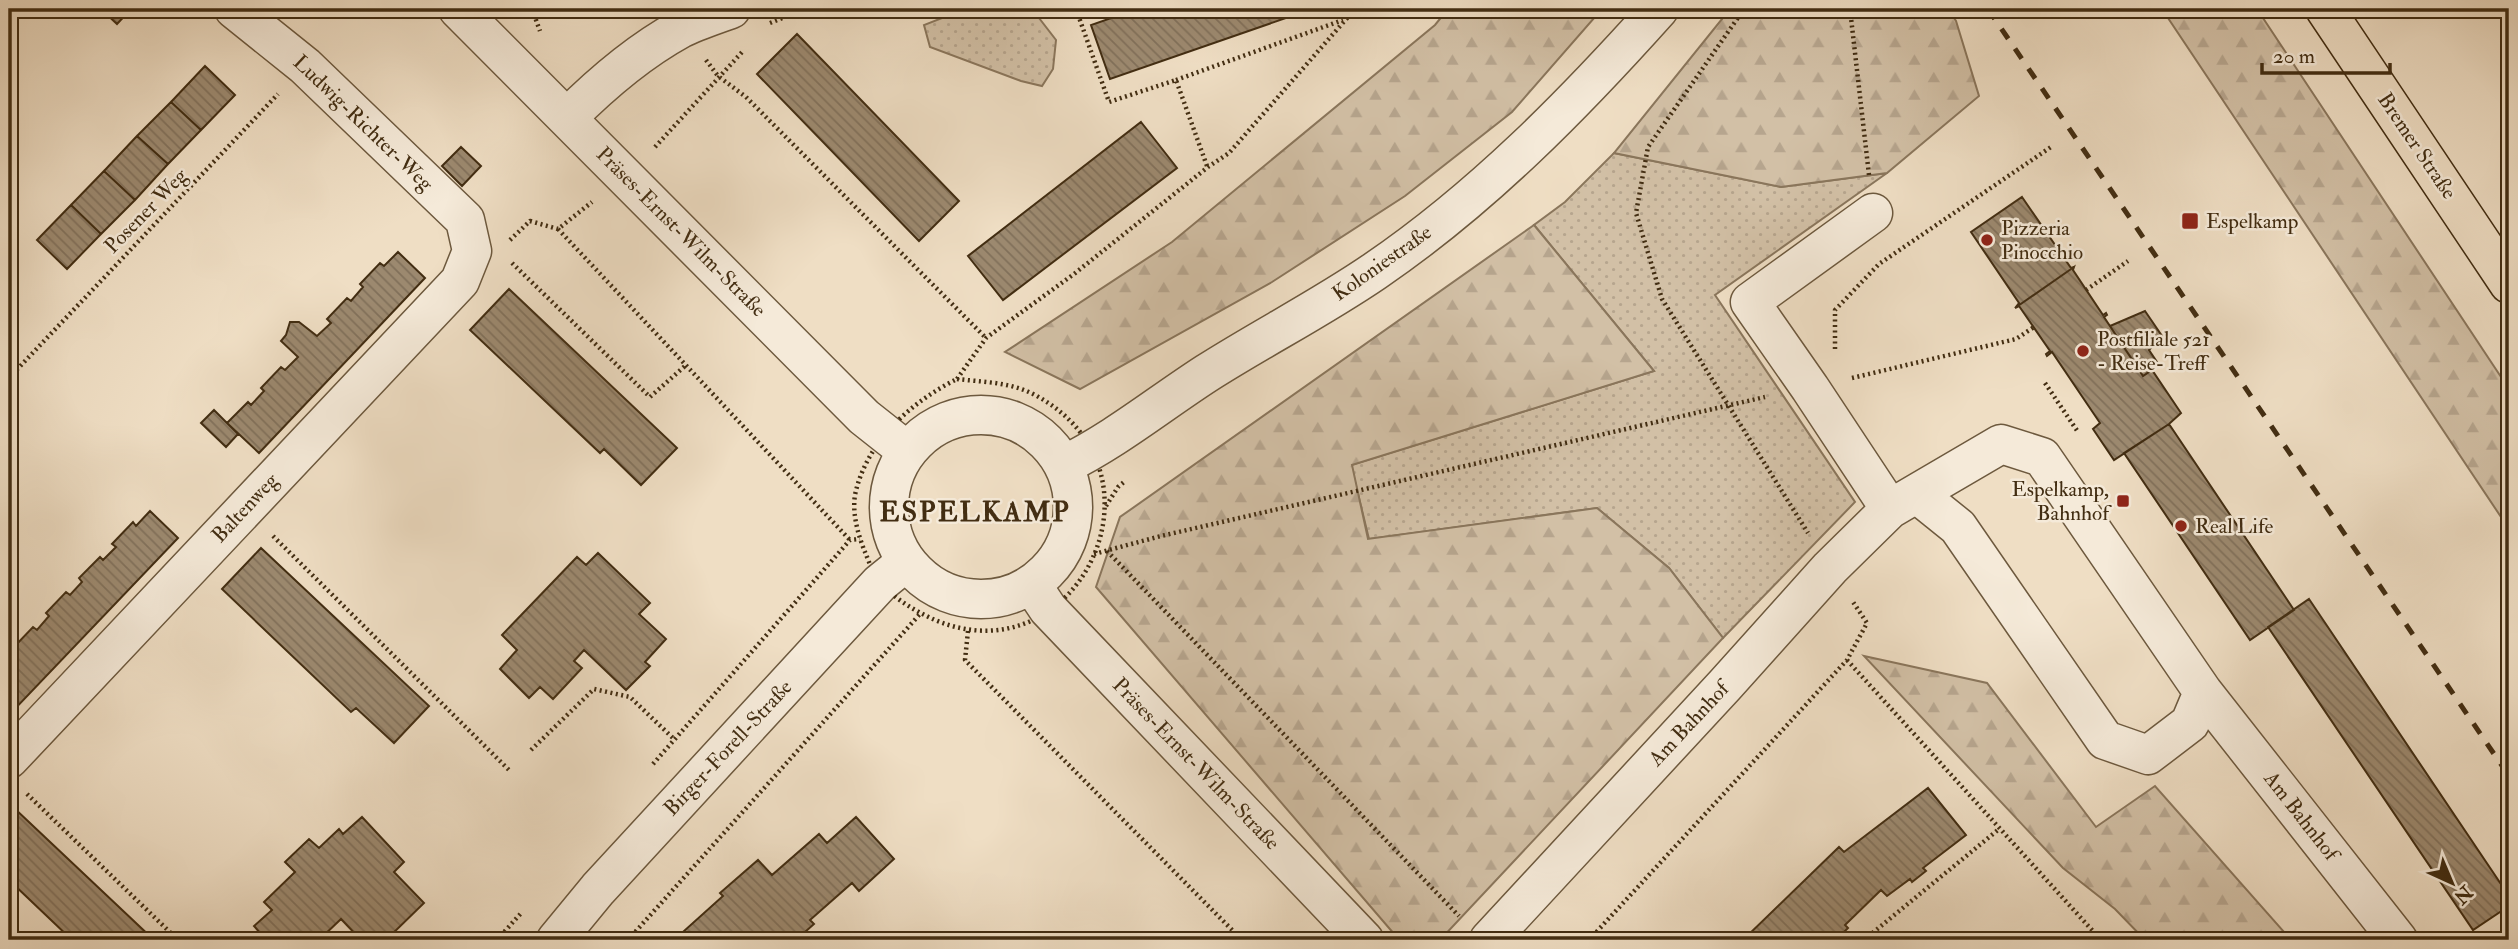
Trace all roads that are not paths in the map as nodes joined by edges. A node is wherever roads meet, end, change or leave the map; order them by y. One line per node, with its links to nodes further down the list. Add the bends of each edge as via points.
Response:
1 (234, 9): 8 (street, Ludwig-Richter-Weg, via 305,66 465,220)
2 (458, 9): 6 (street, Präses-Ernst-Wilm-Straße)
3 (732, 9): 6 (street, via 682,28 641,54 602,83)
4 (1659, 9): 11 (street, Koloniestraße, via 1588,88 1470,200 1375,272)
5 (2325, 9): 9 (main road, Bremer Straße)
6 (568, 117): 10 (street, Präses-Ernst-Wilm-Straße, via 864,417)
7 (1874, 213): 12 (street, via 1750,302 1822,385)
8 (485, 251): 16 (street, Baltenweg, via 245,509)
9 (2509, 284)
10 (896, 442): 11 (street, via 958,417 989,414 1020,422); 13 (street, via 888,506)
11 (1079, 457): 14 (street, via 1071,530)
12 (1903, 502): 15 (street, Am Bahnhof, via 2001,444 2042,457); 15 (street, via 1958,527 2105,740 2148,755 2190,723); 17 (street, Am Bahnhof, via 1830,568 1716,696)
13 (893, 572): 14 (street, via 965,598); 18 (street, Birger-Forell-Straße)
14 (1040, 597): 19 (street, Präses-Ernst-Wilm-Straße)
15 (2203, 692): 20 (street, Am Bahnhof)
16 (14, 773)
17 (1475, 929)
18 (556, 940)
19 (1364, 940)
20 (2398, 940)

